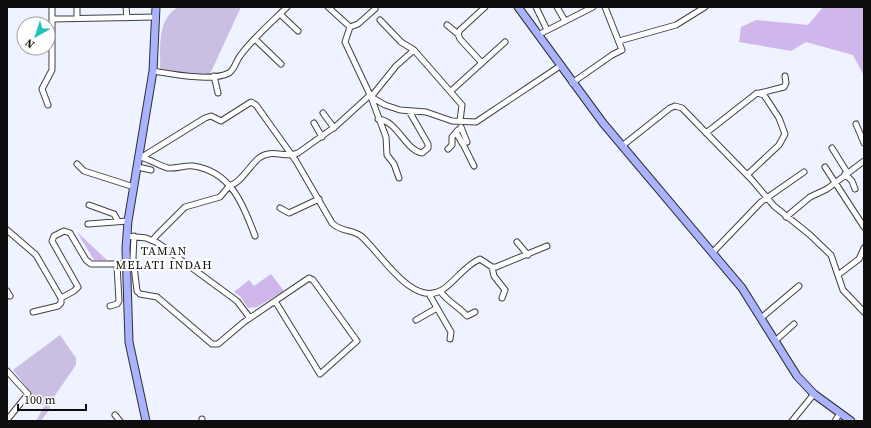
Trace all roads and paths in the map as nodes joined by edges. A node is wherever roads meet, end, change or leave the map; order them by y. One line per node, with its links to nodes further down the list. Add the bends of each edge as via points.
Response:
1 (77, 7): 15 (street)
2 (126, 7): 16 (street)
3 (287, 7): 14 (street)
4 (328, 7): 21 (street)
5 (485, 7): 24 (street)
6 (518, 7): 25 (main road)
7 (536, 7): 22 (street)
8 (558, 7): 19 (street)
9 (593, 7): 19 (street)
10 (605, 7): 28 (street)
11 (705, 7): 28 (street, via 676,25)
12 (375, 8): 21 (street, via 358,24)
13 (156, 10): 16 (street); 34 (main road)
14 (280, 14): 23 (street); 26 (street)
15 (77, 18): 16 (street); 17 (street)
16 (127, 18)
17 (56, 19)
18 (380, 20): 29 (street, via 400,42)
19 (565, 21): 22 (street)
20 (448, 25): 24 (street)
21 (350, 27): 41 (street, via 345,42)
22 (547, 30): 25 (street)
23 (298, 31)
24 (458, 34): 31 (street)
25 (538, 35): 33 (main road)
26 (255, 39): 32 (street); 35 (street, via 240,56 232,71)
27 (505, 42): 31 (street)
28 (620, 43): 37 (street, via 620,52)
29 (414, 50): 38 (street); 41 (street)
30 (51, 56): 42 (street, via 51,72 42,89)
31 (482, 63): 38 (street)
32 (281, 64)
33 (560, 66): 37 (main road); 47 (street, via 481,120)
34 (153, 71): 35 (street, via 188,76); 59 (main road)
35 (214, 76): 39 (street)
36 (785, 76): 40 (street, via 784,87)
37 (572, 83): 55 (main road)
38 (451, 90): 47 (street, via 462,105)
39 (218, 93)
40 (760, 93): 51 (street); 68 (street, via 779,118 785,134 779,144)
41 (370, 96): 43 (street, via 387,106); 45 (street); 49 (street)
42 (48, 105)
43 (409, 111): 45 (street, via 428,144 428,148 422,153 412,147 392,126); 47 (street, via 425,111)
44 (323, 113): 49 (street)
45 (378, 119): 69 (street, via 386,137 387,155 394,164)
46 (314, 123): 52 (street)
47 (462, 123): 50 (street); 54 (street, via 467,142)
48 (856, 124): 53 (street)
49 (334, 128): 52 (street)
50 (456, 132): 54 (street); 57 (street)
51 (706, 133): 55 (street, via 686,111 675,106); 68 (street)
52 (322, 137): 58 (street)
53 (864, 143)
54 (463, 144): 62 (street)
55 (622, 146): 90 (main road)
56 (832, 148): 67 (street)
57 (448, 149)
58 (292, 155): 59 (street, via 252,102 221,120 212,116 205,118); 71 (street, via 266,154 254,162 236,184); 75 (street)
59 (141, 157): 64 (main road); 71 (street, via 170,168 202,168)
60 (864, 161): 67 (street)
61 (77, 164): 72 (street, via 84,171)
62 (474, 166)
63 (825, 167): 70 (street)
64 (138, 168): 65 (street); 72 (main road)
65 (151, 170)
66 (804, 172): 74 (street)
67 (846, 173): 70 (street); 73 (street)
68 (747, 175): 74 (street)
69 (399, 178)
70 (836, 182): 78 (street, via 823,192 810,197); 82 (street)
71 (230, 185): 85 (street, via 243,203); 86 (street, via 220,197 185,207)
72 (134, 187): 80 (main road)
73 (855, 189)
74 (767, 198): 78 (street); 90 (street)
75 (319, 199): 77 (street, via 289,213); 99 (street, via 335,226 354,231 361,236 410,286 419,292)
76 (89, 205): 79 (street, via 114,214)
77 (280, 208)
78 (786, 217): 96 (street, via 810,234 831,255)
79 (118, 221): 80 (street); 81 (street)
80 (128, 221): 84 (main road)
81 (88, 224)
82 (864, 227)
83 (7, 230): 100 (street, via 36,255)
84 (131, 236): 86 (street); 93 (main road); 108 (street, via 136,289 140,294 158,297 210,343 216,345)
85 (256, 236)
86 (154, 240): 108 (street, via 234,299)
87 (517, 242): 91 (street)
88 (546, 246): 91 (street)
89 (864, 248): 92 (street, via 861,252)
90 (714, 252): 109 (main road)
91 (528, 255): 95 (street)
92 (862, 258): 96 (street)
93 (127, 264): 94 (street); 120 (main road, via 129,342)
94 (117, 265): 100 (street, via 93,265 88,262 67,231 54,236 53,242 78,287); 103 (street, via 119,301)
95 (492, 267): 98 (street, via 482,259 477,260); 101 (street, via 494,276 505,290)
96 (838, 275): 107 (street, via 843,290)
97 (800, 286): 109 (street)
98 (440, 291): 99 (street); 106 (street, via 466,316)
99 (429, 294): 104 (street)
100 (61, 298): 105 (street, via 58,306)
101 (502, 298)
102 (275, 301): 102 (street, via 311,278 357,339 356,343 320,374); 108 (street)
103 (110, 306)
104 (437, 308): 110 (street); 112 (street, via 451,332)
105 (33, 312)
106 (475, 312)
107 (864, 312)
108 (250, 318)
109 (761, 318): 113 (main road)
110 (416, 320)
111 (794, 324): 113 (street)
112 (450, 339)
113 (775, 341): 115 (main road, via 797,376)
114 (7, 371): 118 (street, via 28,394)
115 (814, 394): 116 (main road); 121 (street)
116 (840, 414): 122 (street); 123 (main road)
117 (115, 415): 119 (street)
118 (7, 420)
119 (120, 421)
120 (146, 421)
121 (792, 421)
122 (835, 421)
123 (851, 421)

